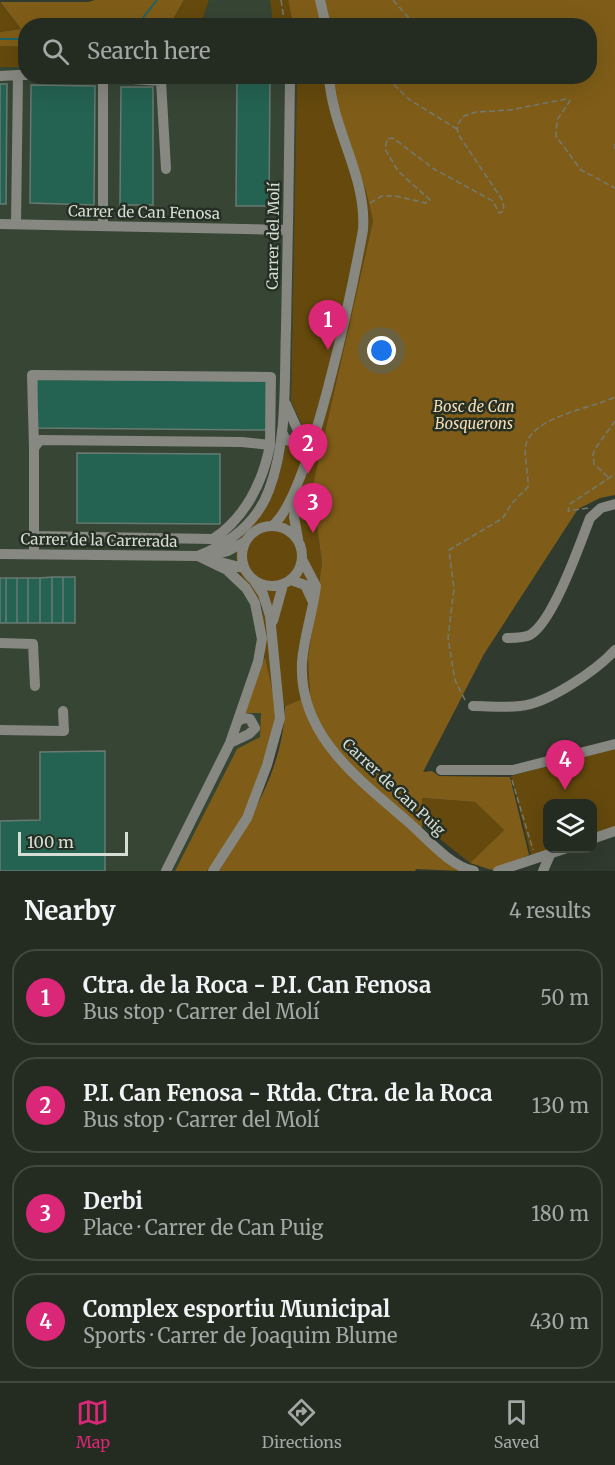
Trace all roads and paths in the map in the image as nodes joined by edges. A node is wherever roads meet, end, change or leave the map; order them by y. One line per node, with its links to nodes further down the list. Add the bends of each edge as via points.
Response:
1 (281, 0): 4 (path)
2 (320, 0): 5 (street)
3 (393, 0): 6 (path)
4 (284, 18)
5 (324, 18)
6 (409, 18)
7 (18, 75): 8 (street)
8 (0, 76)
9 (22, 84): 22 (street)
10 (103, 84): 23 (street)
11 (161, 84): 18 (street)
12 (290, 84): 24 (street, Carrer del Molí)
13 (330, 84): 20 (street, via 333,109)
14 (394, 84): 15 (path, via 404,95)
15 (458, 129): 19 (path, via 457,124 464,116 476,112 566,99 570,105 557,120 556,136 581,170); 20 (path, via 502,201 504,211 499,213 493,201 435,169 393,138 387,139 385,149 398,171 430,200 426,203 382,196)
16 (615, 144): 17 (path)
17 (615, 149)
18 (166, 169)
19 (615, 188)
20 (364, 206): 33 (street, via 361,243 336,351 315,435)
21 (0, 224): 22 (street, Carrer de Can Fenosa)
22 (15, 224): 23 (street, Carrer de Can Fenosa)
23 (102, 226): 24 (street, Carrer de Can Fenosa)
24 (288, 230): 25 (street, Carrer del Molí)
25 (284, 395): 28 (street, Carrer del Molí); 28 (street, Carrer del Molí, via 299,433 292,441 286,440)
26 (615, 397): 53 (path, via 532,431 524,447 528,487 503,518 449,550 454,589 448,638 460,694)
27 (615, 421): 32 (path, via 593,454 594,464)
28 (282, 432): 42 (street, Carrer del Molí, via 268,493 251,519 224,546)
29 (270, 446): 30 (street, via 242,442 40,440); 30 (street, via 272,377 32,375); 37 (street, via 265,473 245,507 229,529 213,539)
30 (34, 448): 37 (street)
31 (615, 474): 32 (path)
32 (608, 477): 35 (path, via 570,504 568,511)
33 (298, 483): 36 (street, via 284,513); 38 (street, via 294,517)
34 (615, 504): 35 (street)
35 (601, 508): 49 (street, via 590,518 554,604 536,631)
36 (272, 526): 38 (street, via 290,531); 39 (street, via 256,531)
37 (34, 536): 41 (street)
38 (298, 539): 43 (street)
39 (246, 540): 42 (street, Carrer de la Carrerada, via 228,551); 44 (street)
40 (0, 554): 41 (street, Carrer de la Carrerada)
41 (34, 554): 42 (street, Carrer de la Carrerada)
42 (198, 556): 44 (street, Carrer de la Carrerada); 55 (street, via 238,578 255,603 259,617 262,639 258,662)
43 (303, 561): 46 (street); 47 (street, Carrer de Can Puig, via 315,581)
44 (243, 568): 45 (street)
45 (255, 582): 46 (street, via 267,586); 48 (street, via 263,594)
46 (287, 583): 47 (street, via 305,585); 48 (street)
47 (312, 603): 68 (street, Carrer de Can Puig, via 302,676 320,736 379,796 453,860)
48 (271, 630): 67 (street, via 280,707 277,734 247,818)
49 (507, 638)
50 (0, 643): 52 (street, via 33,644)
51 (615, 650): 53 (street, via 605,661 541,701 521,706)
52 (35, 686)
53 (473, 706)
54 (63, 711): 56 (street, via 64,731)
55 (238, 721): 57 (street); 57 (street, via 250,719 255,728)
56 (0, 730)
57 (230, 743): 66 (street)
58 (615, 744): 60 (street)
59 (441, 770): 60 (street)
60 (509, 770): 65 (path)
61 (615, 831): 62 (street)
62 (597, 837)
63 (556, 853): 64 (street)
64 (550, 855): 65 (street); 70 (street)
65 (536, 859): 69 (street)
66 (166, 871)
67 (213, 871)
68 (474, 871)
69 (498, 871)
70 (543, 871)

